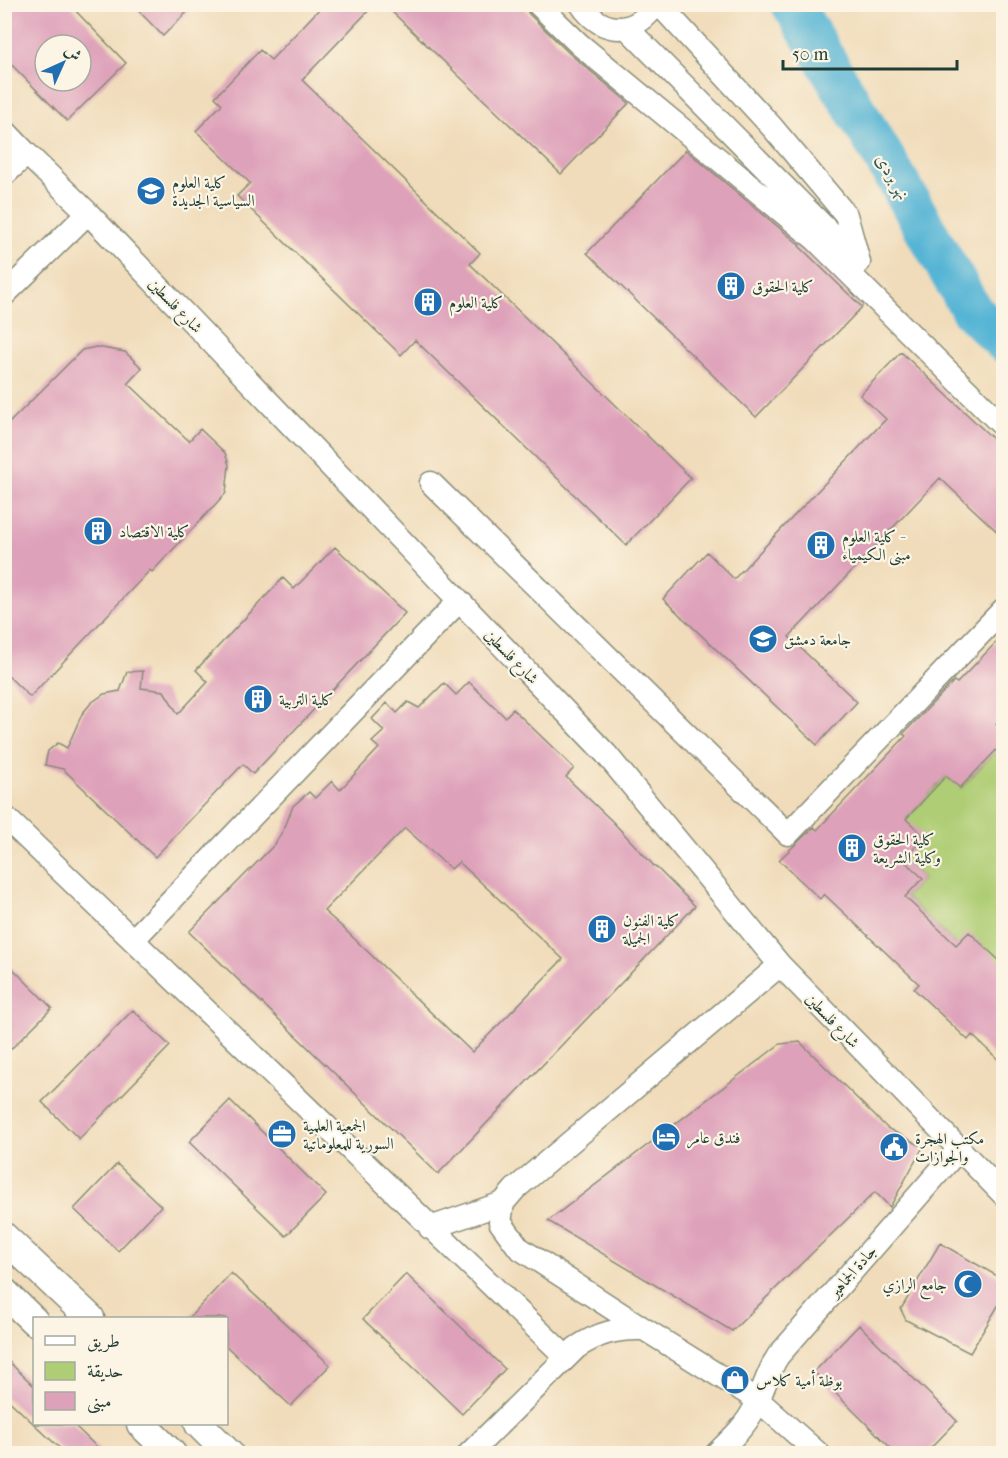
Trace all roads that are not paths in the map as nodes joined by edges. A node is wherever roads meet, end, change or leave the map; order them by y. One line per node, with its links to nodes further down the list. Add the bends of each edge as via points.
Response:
1 (538, 4): 6 (street)
2 (581, 4): 4 (street, via 588,16)
3 (657, 4): 5 (street, via 639,23); 5 (street, via 772,127 846,215 859,262)
4 (600, 24): 5 (street); 6 (street)
5 (626, 27)
6 (579, 44): 12 (street, via 815,239)
7 (4, 130): 8 (street, شارع فلسطين)
8 (27, 154): 9 (street); 10 (street, شارع فلسطين)
9 (4, 175)
10 (88, 213): 11 (street); 14 (street, شارع فلسطين)
11 (4, 295)
12 (1004, 427)
13 (430, 483): 15 (street, via 788,834)
14 (459, 601): 17 (street); 18 (street, شارع فلسطين, via 606,754)
15 (1004, 609)
16 (4, 816): 17 (street)
17 (133, 940): 22 (street)
18 (780, 965): 19 (street, شارع فلسطين); 21 (street)
19 (959, 1149): 20 (street, شارع فلسطين); 29 (street, جادة الجماهير, via 778,1356)
20 (1004, 1195)
21 (503, 1203): 22 (street); 27 (street, via 500,1222 519,1248)
22 (430, 1228): 28 (street)
23 (4, 1237): 25 (main road)
24 (4, 1292): 26 (main road)
25 (89, 1317)
26 (33, 1320)
27 (644, 1329): 28 (street, via 601,1334); 29 (street)
28 (566, 1358): 34 (street)
29 (758, 1400): 35 (street, جادة الجماهير, via 747,1420); 36 (street)
30 (142, 1425): 32 (main road)
31 (200, 1425): 33 (main road)
32 (172, 1454)
33 (230, 1454)
34 (469, 1454)
35 (716, 1454)
36 (819, 1454)

